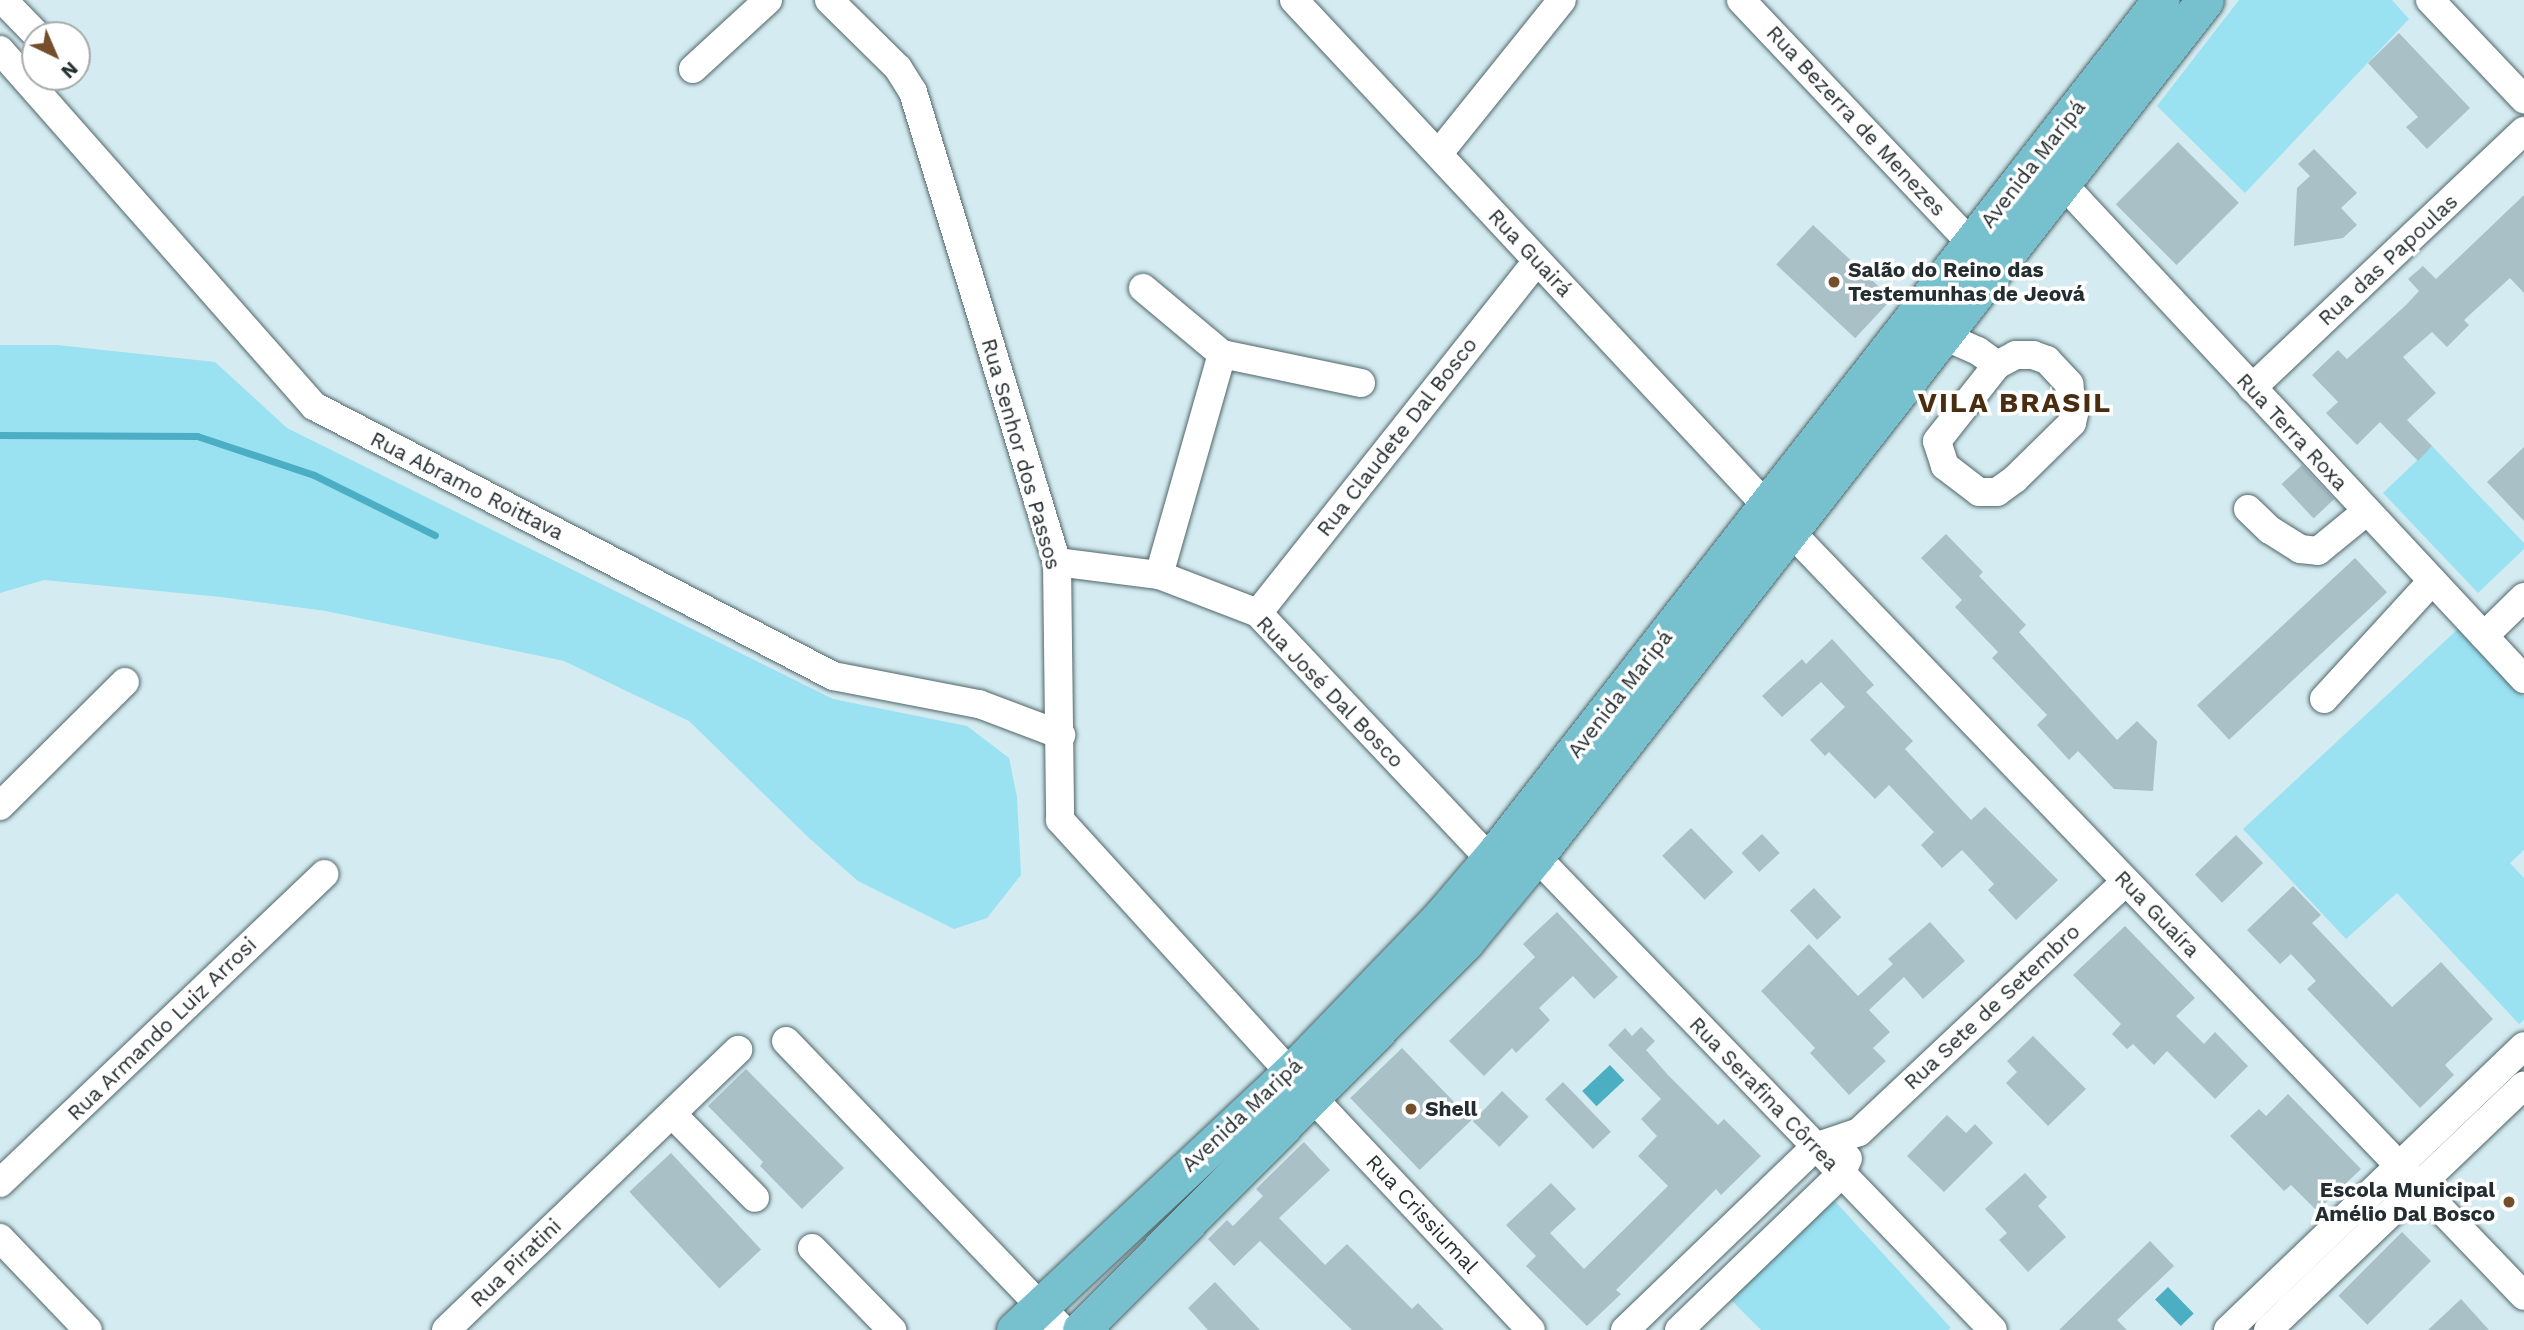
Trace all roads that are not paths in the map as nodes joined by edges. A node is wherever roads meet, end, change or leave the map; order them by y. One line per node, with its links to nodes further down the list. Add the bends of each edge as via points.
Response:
1 (3, 0): 10 (street)
2 (768, 0): 12 (street)
3 (829, 0): 29 (street, Rua Senhor dos Passos, via 898,68 913,92)
4 (1294, 0): 15 (street, Rua Guairá)
5 (1562, 0): 15 (street)
6 (1741, 0): 17 (street, Rua Bezerra de Menezes)
7 (2161, 0): 17 (main road, Avenida Maripá)
8 (2205, 0): 16 (main road, Avenida Maripá)
9 (2430, 0): 13 (street)
10 (23, 21)
11 (0, 50): 38 (street, Rua Abramo Roittava, via 314,406 833,676 979,705)
12 (693, 69)
13 (2524, 99)
14 (2524, 131): 25 (street, Rua das Papoulas)
15 (1438, 153): 18 (street, Rua Guairá)
16 (2062, 183): 17 (main road, Avenida Maripá); 25 (street, Rua Terra Roxa)
17 (1983, 256): 20 (main road, Avenida Maripá); 21 (main road, Avenida Maripá)
18 (1537, 261): 28 (street, Rua Guairá); 33 (street, Rua Claudete Dal Bosco)
19 (1143, 288): 22 (street)
20 (1915, 312): 21 (main road, via 1930,314 1942,325); 28 (main road, Avenida Maripá)
21 (1944, 336): 23 (street); 28 (main road, Avenida Maripá)
22 (1222, 354): 24 (street); 30 (street)
23 (1997, 365): 23 (street, via 1937,441 1945,466 1979,492 1997,492 2015,479 2072,423 2074,414 2069,384 2047,360 2016,355)
24 (1361, 383)
25 (2252, 388): 27 (street, Rua Terra Roxa)
26 (2248, 509): 27 (street, via 2300,549 2318,551)
27 (2367, 511): 31 (street, Rua Terra Roxa)
28 (1778, 519): 40 (main road, Avenida Maripá); 42 (street, Rua Guaíra)
29 (1056, 562): 30 (street, Rua José Dal Bosco); 38 (street, Rua Senhor dos Passos)
30 (1159, 575): 33 (street, Rua José Dal Bosco)
31 (2432, 581): 34 (street, Rua Terra Roxa); 37 (street)
32 (2524, 597): 34 (street)
33 (1258, 613): 40 (street, Rua José Dal Bosco)
34 (2484, 636): 35 (street, Rua Terra Roxa)
35 (2524, 679)
36 (125, 682): 39 (street)
37 (2324, 699)
38 (1061, 735): 46 (street, Rua Senhor dos Passos, via 1060,820)
39 (0, 806)
40 (1523, 845): 46 (main road, Avenida Maripá, via 1440,918); 50 (street, Rua Serafina Côrrea)
41 (324, 874): 53 (street, Rua Armando Luiz Arrosi)
42 (2126, 881): 49 (street, Rua Sete de Setembro); 52 (street, Rua Guaíra)
43 (786, 1041): 58 (street)
44 (2524, 1046): 52 (street)
45 (738, 1050): 48 (street, Rua Piratini)
46 (1301, 1084): 58 (main road, Avenida Maripá); 62 (street, Rua Crissiumal)
47 (2524, 1085): 52 (street)
48 (672, 1114): 54 (street); 60 (street, Rua Piratini)
49 (1859, 1132): 50 (street, Rua Sete de Setembro); 51 (street, Rua Sete de Setembro)
50 (1815, 1147): 51 (street, Rua Serafina Côrrea); 63 (street, Rua Sete de Setembro)
51 (1841, 1174): 64 (street, Rua Sete de Setembro); 65 (street, Rua Serafina Côrrea)
52 (2409, 1176): 57 (street, Rua Guaíra); 66 (street); 67 (street)
53 (0, 1183)
54 (755, 1198)
55 (0, 1238): 59 (street)
56 (812, 1248): 61 (street)
57 (2524, 1296)
58 (1052, 1320)
59 (88, 1330)
60 (446, 1330)
61 (892, 1330)
62 (1531, 1330)
63 (1625, 1330)
64 (1679, 1330)
65 (1993, 1330)
66 (2228, 1330)
67 (2268, 1330)

